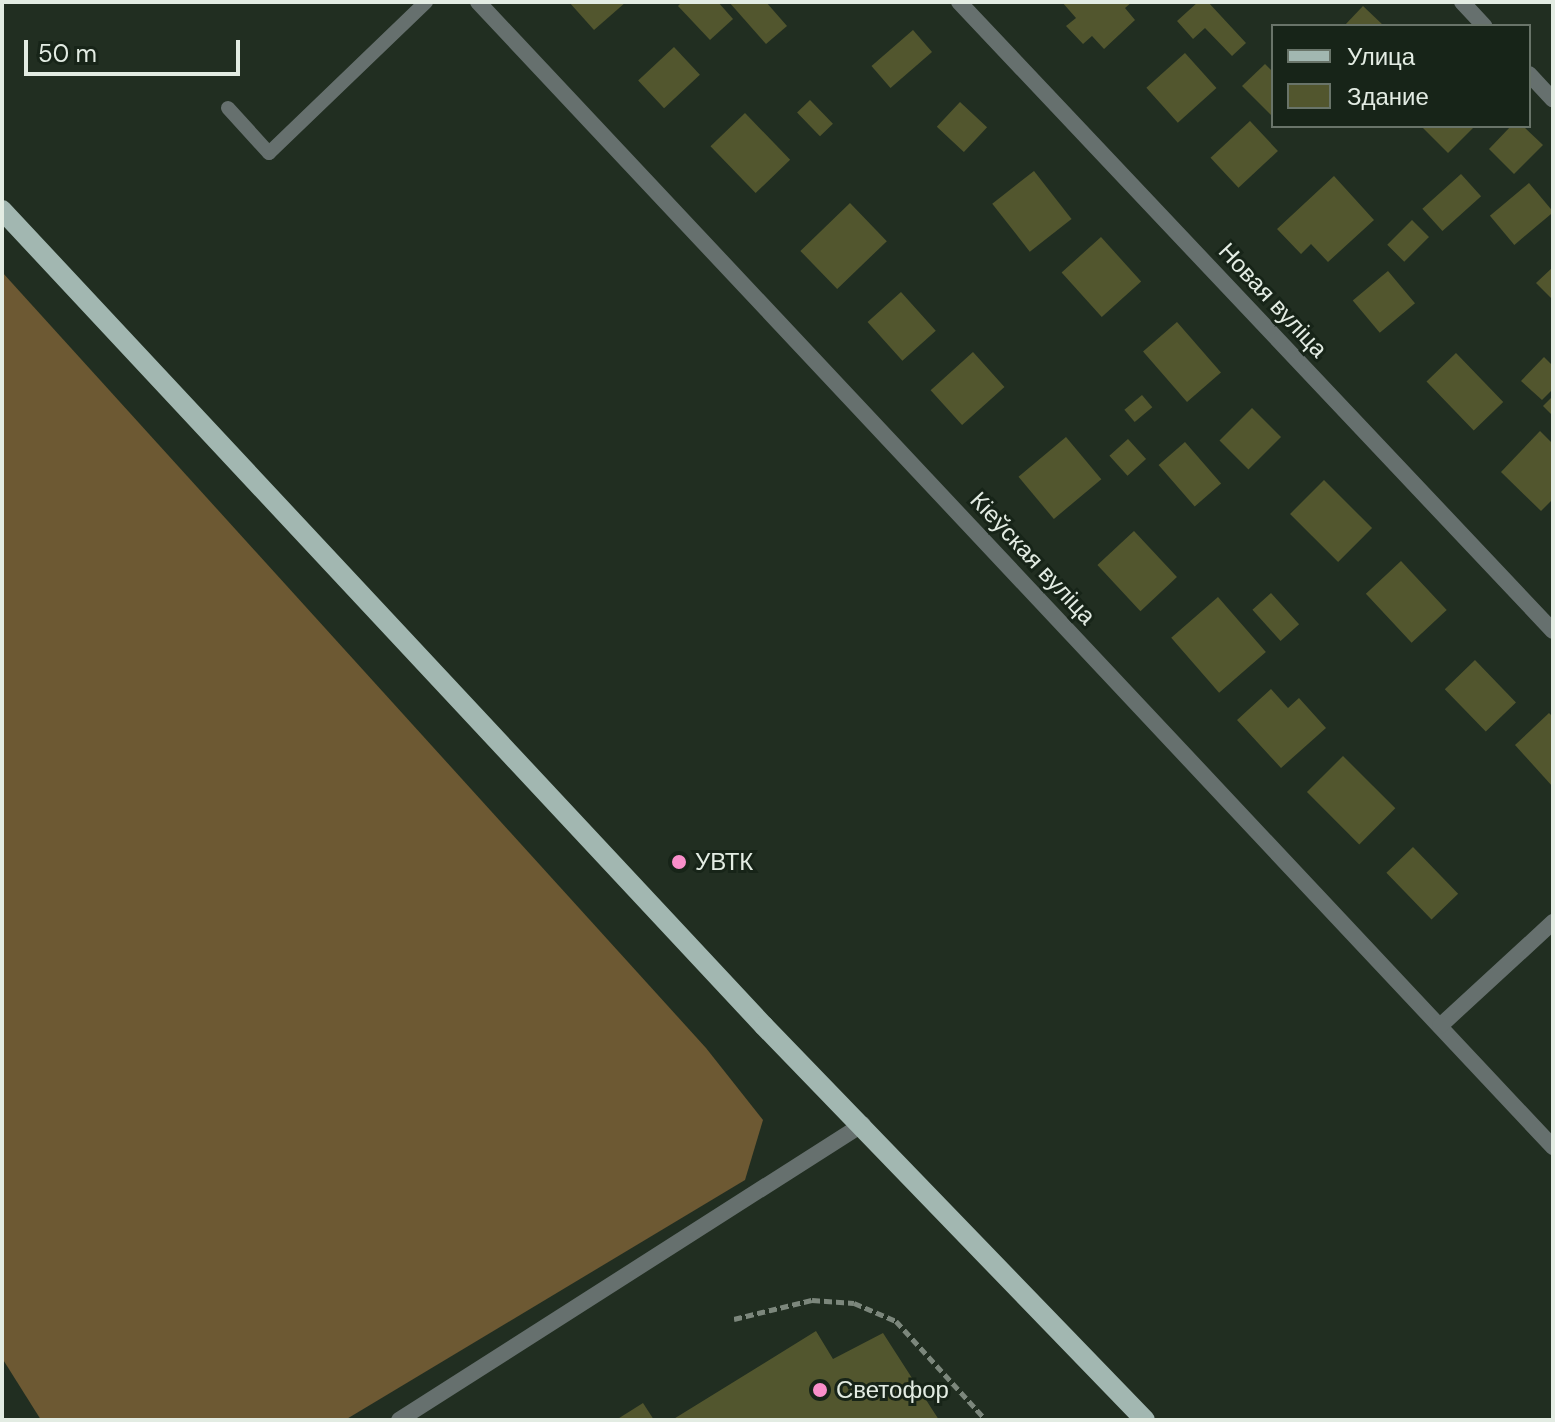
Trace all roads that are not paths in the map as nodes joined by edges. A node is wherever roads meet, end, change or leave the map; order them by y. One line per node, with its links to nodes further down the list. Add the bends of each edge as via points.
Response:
1 (426, 2): 8 (lane, via 269,153)
2 (478, 2): 12 (street, Кіеўская вуліца)
3 (959, 2): 10 (street, Новая вуліца)
4 (1462, 2): 5 (street)
5 (1482, 24)
6 (1531, 76): 7 (street)
7 (1553, 100)
8 (228, 108)
9 (2, 210): 13 (main road, via 764,1026)
10 (1553, 631)
11 (1553, 922): 12 (street)
12 (1440, 1026): 14 (street, Кіеўская вуліца)
13 (863, 1124): 15 (street); 16 (main road)
14 (1550, 1139)
15 (399, 1420)
16 (1145, 1420)

